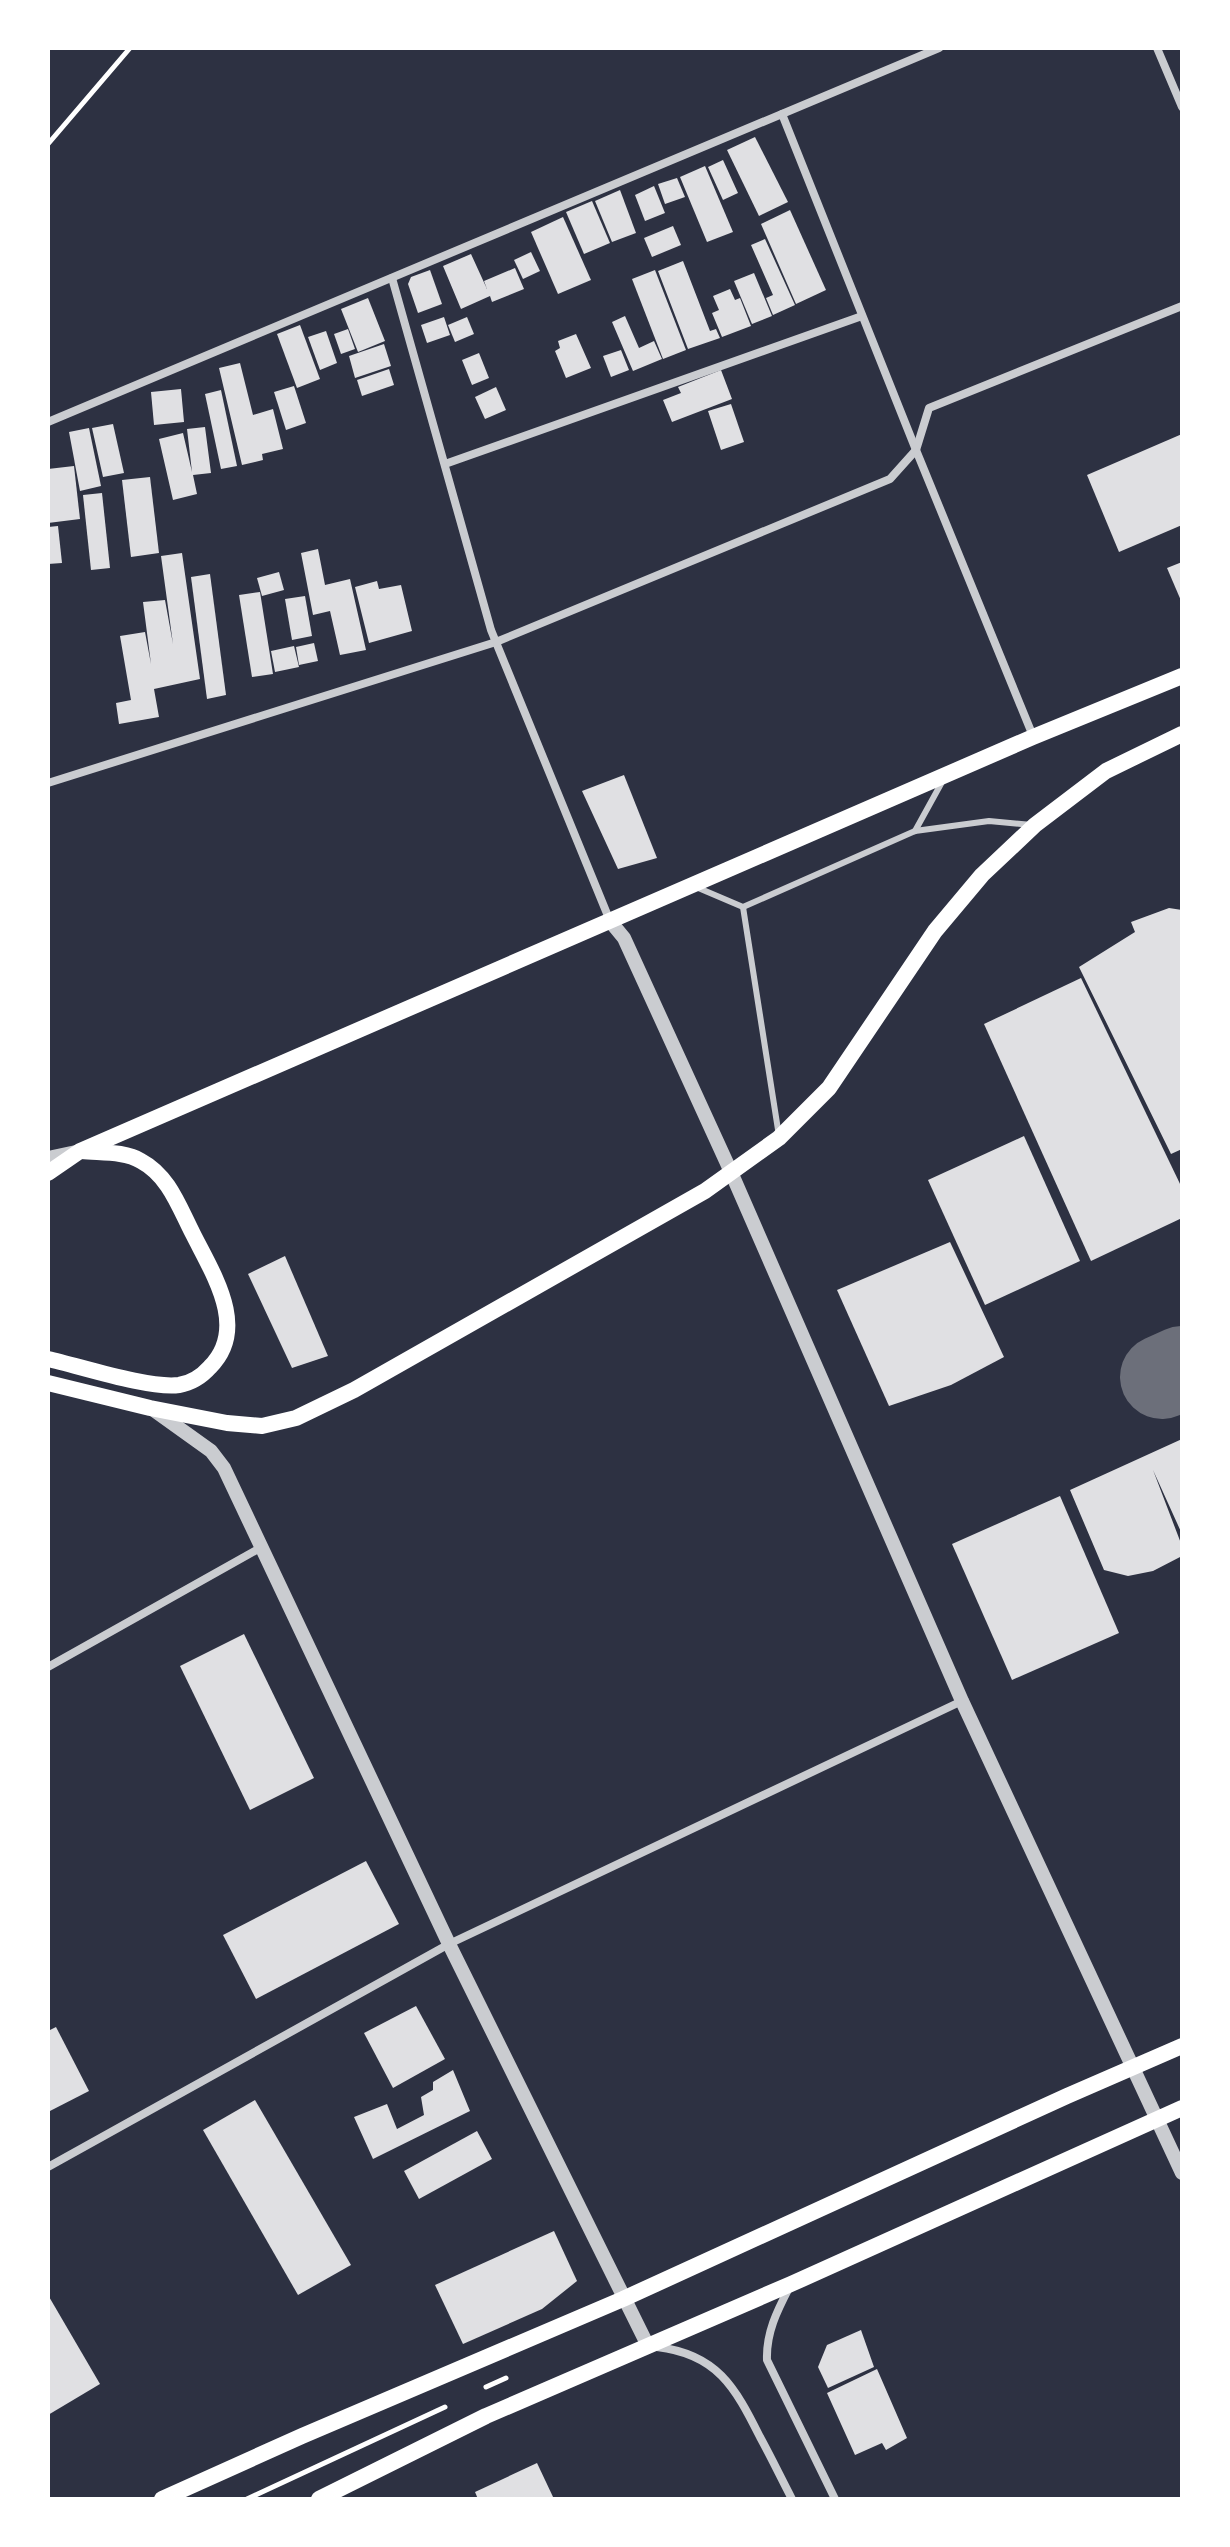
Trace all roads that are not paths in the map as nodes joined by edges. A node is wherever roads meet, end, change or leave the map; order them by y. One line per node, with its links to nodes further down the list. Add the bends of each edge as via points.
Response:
1 (939, 48): 4 (street)
2 (1157, 48): 3 (street)
3 (1182, 107)
4 (782, 114): 5 (street); 7 (street)
5 (392, 278): 8 (street); 10 (street)
6 (1182, 306): 9 (street, via 929,408)
7 (862, 316): 9 (street); 10 (street)
8 (48, 422)
9 (916, 450): 11 (street, via 890,479); 14 (street)
10 (445, 464): 11 (street)
11 (496, 642): 16 (street); 21 (street)
12 (1182, 676): 14 (main road)
13 (1182, 734): 17 (main road, via 1106,771)
14 (1033, 737): 15 (main road)
15 (946, 775): 18 (lane); 19 (main road)
16 (48, 783)
17 (1035, 825): 18 (lane, via 989,821); 22 (main road, via 982,875 935,931 829,1088)
18 (915, 831): 20 (lane)
19 (693, 886): 20 (lane); 21 (main road)
20 (743, 907): 22 (lane)
21 (610, 921): 23 (main road); 25 (street, via 624,938)
22 (779, 1138): 25 (main road)
23 (80, 1151): 24 (street); 26 (main road); 28 (main road, via 140,1160 166,1181 219,1285 228,1318 227,1340 216,1360 200,1377 180,1385)
24 (48, 1158)
25 (731, 1172): 30 (main road, via 368,1382 296,1418 262,1426); 33 (street)
26 (48, 1173)
27 (51, 1360): 28 (main road)
28 (77, 1365): 30 (main road)
29 (48, 1383): 30 (main road)
30 (150, 1408): 31 (street, via 211,1451)
31 (260, 1548): 32 (street); 34 (street)
32 (48, 1667)
33 (962, 1701): 34 (street); 36 (street)
34 (449, 1944): 39 (street); 42 (street)
35 (1182, 2046): 36 (main road)
36 (1134, 2069): 38 (street); 42 (main road)
37 (1182, 2108): 38 (main road)
38 (1158, 2119): 40 (street); 41 (main road)
39 (48, 2167)
40 (1182, 2173)
41 (791, 2284): 43 (main road); 47 (street, via 770,2329 767,2360)
42 (623, 2299): 43 (street); 44 (main road)
43 (648, 2346): 45 (main road, via 486,2416); 46 (street, via 691,2354 730,2383)
44 (162, 2499)
45 (319, 2499)
46 (792, 2499)
47 (835, 2499)

